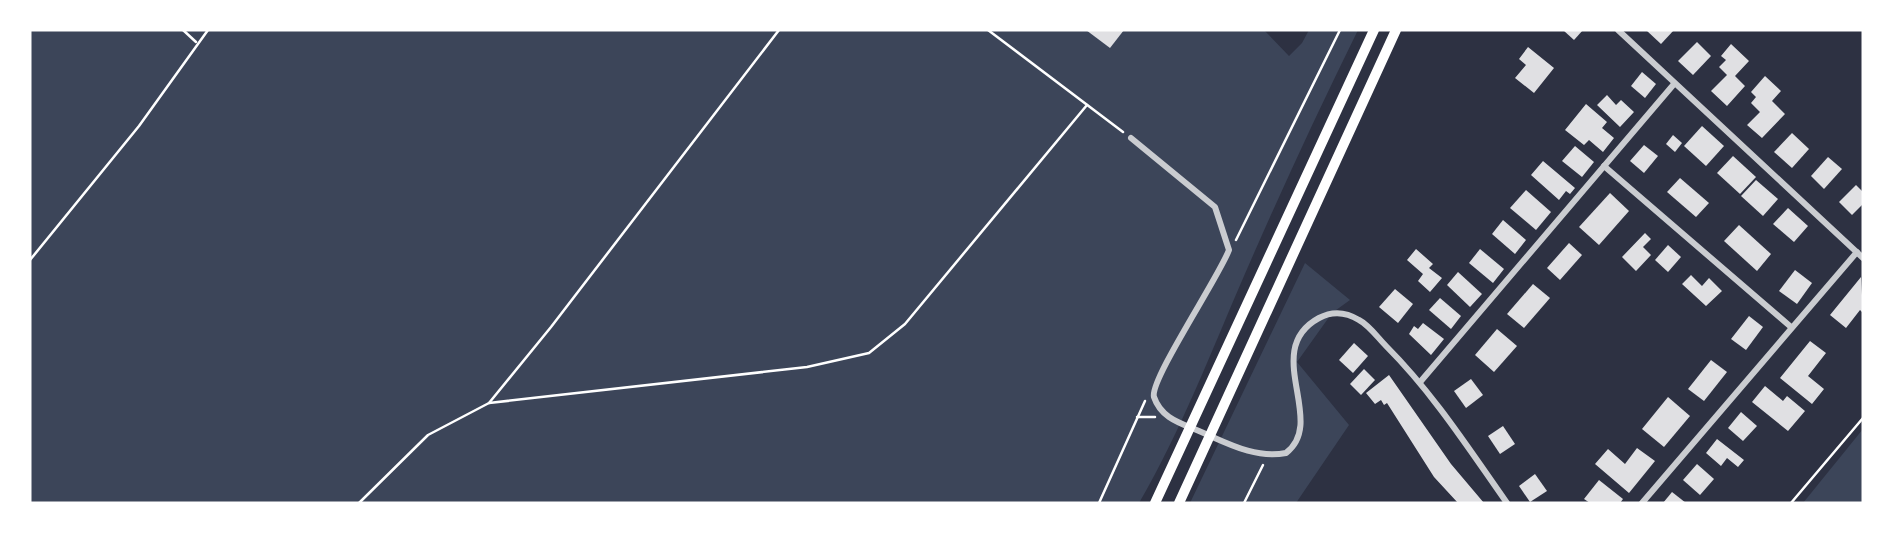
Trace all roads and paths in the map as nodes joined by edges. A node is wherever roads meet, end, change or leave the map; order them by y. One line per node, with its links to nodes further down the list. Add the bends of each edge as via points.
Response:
1 (183, 30): 9 (path)
2 (208, 30): 9 (path)
3 (779, 30): 20 (path)
4 (988, 30): 11 (path)
5 (1340, 30): 14 (path)
6 (1374, 30): 26 (highway)
7 (1396, 30): 27 (highway)
8 (1618, 30): 10 (street)
9 (196, 43): 17 (path, via 139,126)
10 (1674, 84): 13 (street); 15 (street)
11 (1087, 104): 12 (path); 20 (path, via 905,324 869,353 807,367)
12 (1131, 138): 14 (street, via 1215,207)
13 (1604, 166): 18 (street); 19 (street)
14 (1229, 250): 23 (street, via 1153,387 1155,400 1165,416)
15 (1857, 252): 16 (street); 18 (street)
16 (1863, 258)
17 (30, 260)
18 (1791, 327): 30 (street)
19 (1421, 381): 23 (street, via 1361,320 1332,313 1307,326 1292,360 1300,409 1299,437 1286,453); 29 (street)
20 (489, 403): 24 (path, via 428,435)
21 (1137, 417): 25 (path)
22 (1863, 418): 31 (path)
23 (1267, 456): 28 (path)
24 (359, 503)
25 (1099, 503)
26 (1155, 503)
27 (1180, 503)
28 (1244, 503)
29 (1507, 503)
30 (1642, 503)
31 (1791, 503)

